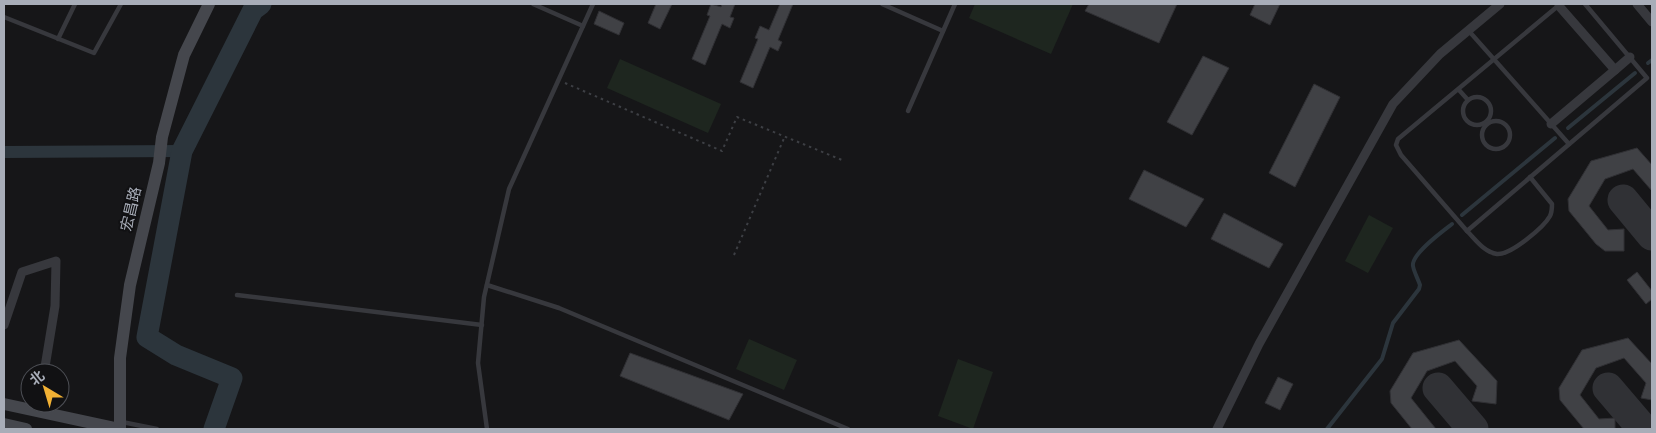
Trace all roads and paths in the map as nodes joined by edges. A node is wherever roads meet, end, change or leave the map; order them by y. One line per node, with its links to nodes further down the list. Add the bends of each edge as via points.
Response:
1 (75, 4): 17 (lane)
2 (121, 4): 17 (lane, via 94,53)
3 (208, 4): 42 (street, 宏昌路, via 184,55 162,137 130,284 120,358)
4 (533, 4): 14 (lane)
5 (593, 4): 14 (lane)
6 (882, 4): 16 (lane)
7 (955, 4): 16 (lane)
8 (1500, 4): 15 (street)
9 (1585, 4): 18 (lane)
10 (1638, 4): 13 (street)
11 (1560, 5): 19 (lane); 20 (street)
12 (4, 17): 17 (lane)
13 (1652, 22)
14 (583, 26): 21 (lane)
15 (1468, 30): 19 (lane); 47 (street, via 1440,54 1393,104 1259,344)
16 (943, 31): 24 (lane)
17 (58, 38)
18 (1630, 58): 20 (street); 28 (lane, via 1647,78)
19 (1494, 59): 22 (lane); 26 (lane)
20 (1615, 70): 26 (street)
21 (558, 80): 27 (path, via 722,151 737,117); 33 (lane, via 509,190)
22 (1459, 90): 23 (lane); 31 (lane, via 1396,145 1401,155)
23 (1468, 100): 25 (lane, via 1463,107 1466,120 1472,124); 25 (lane, via 1476,97 1485,100 1490,107)
24 (908, 111)
25 (1485, 124): 25 (lane, via 1505,125 1509,139 1504,146 1496,149 1487,146 1483,138)
26 (1551, 124): 28 (lane)
27 (785, 136): 29 (path); 32 (path)
28 (1569, 144): 30 (lane)
29 (842, 160)
30 (1530, 177): 31 (lane); 31 (lane, via 1552,204 1551,214 1516,248 1504,254 1489,252)
31 (1467, 231)
32 (734, 254)
33 (487, 285): 36 (lane); 46 (lane, via 559,308)
34 (237, 295): 36 (lane)
35 (4, 325): 37 (street, via 22,272 56,261 56,306)
36 (482, 325): 45 (lane, via 478,363)
37 (46, 363)
38 (4, 404): 39 (street)
39 (20, 405)
40 (64, 413): 42 (street)
41 (4, 424): 43 (street)
42 (121, 426): 44 (lane)
43 (26, 429)
44 (157, 429)
45 (487, 429)
46 (848, 429)
47 (1217, 429)

